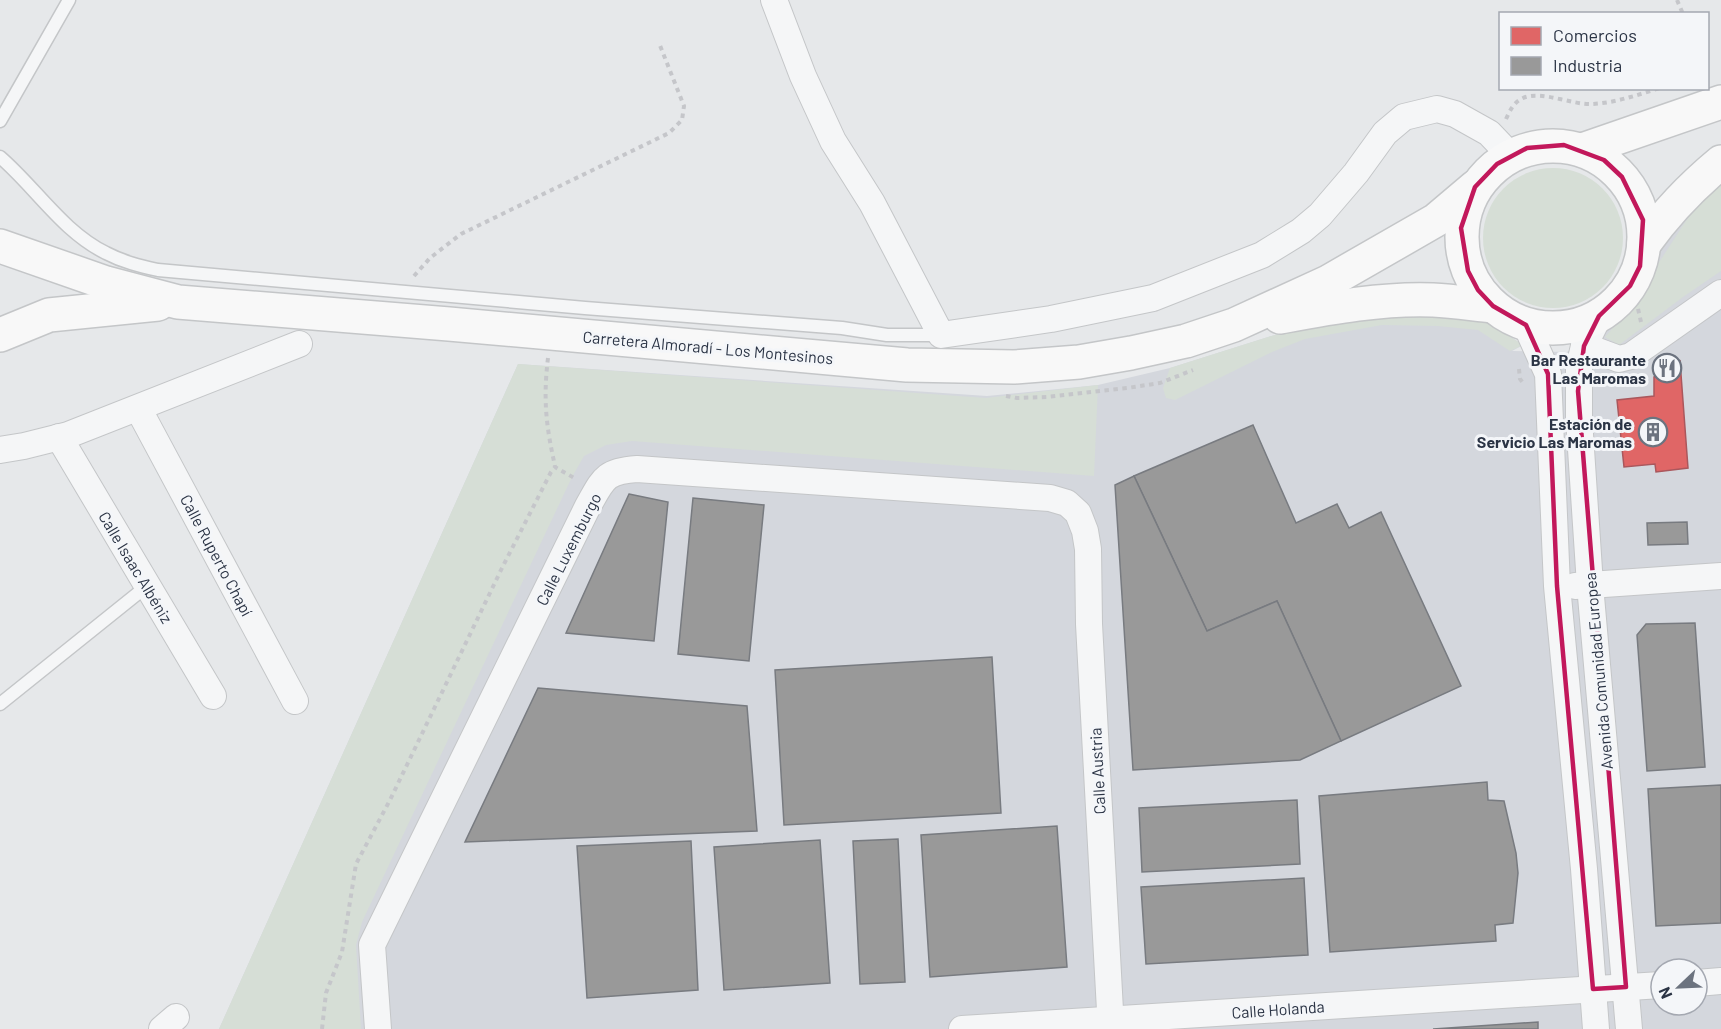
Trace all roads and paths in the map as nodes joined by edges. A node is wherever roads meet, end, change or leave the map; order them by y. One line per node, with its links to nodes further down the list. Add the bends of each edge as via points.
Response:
1 (69, 0): 6 (lane)
2 (774, 0): 23 (street, via 833,141 872,203)
3 (659, 43): 14 (path, via 684,106 682,120 669,133 461,234 430,258)
4 (1654, 90): 7 (path, via 1592,104 1524,97 1512,105)
5 (1721, 102): 8 (main road)
6 (0, 121)
7 (1503, 147): 8 (main road, via 1545,145); 11 (main road); 23 (street, via 1455,114 1437,110 1404,117 1385,133 1320,215 1262,255 1153,298 1051,319)
8 (1582, 150): 12 (main road, via 1604,160 1622,177 1641,212)
9 (0, 157): 14 (lane, via 80,237 131,264 158,270)
10 (1721, 162): 12 (main road, via 1659,223)
11 (1475, 187): 17 (main road, via 1461,228 1462,250 1478,290); 19 (main road, Carretera Almoradí - Los Montesinos, via 1436,220 1338,277)
12 (1644, 244): 18 (main road, via 1640,266 1630,286 1617,303)
13 (0, 246): 16 (main road, Carretera Almoradí - Los Montesinos, via 106,283)
14 (400, 292): 23 (lane, via 842,328 887,335)
15 (1721, 293): 25 (street, via 1631,356 1620,359)
16 (178, 302): 21 (main road, Carretera Almoradí - Los Montesinos); 22 (main road, Carretera Almoradí - Los Montesinos, via 49,315)
17 (1493, 306): 19 (main road, Carretera Almoradí - Los Montesinos, via 1431,300 1394,302); 20 (main road)
18 (1599, 316): 20 (main road, via 1563,328); 25 (street, Avenida Comunidad Europea)
19 (1234, 325): 21 (main road, Carretera Almoradí - Los Montesinos, via 1131,353 1014,367 907,365)
20 (1526, 325): 35 (street, Avenida Comunidad Europea, via 1548,374)
21 (552, 333): 29 (path, via 544,387)
22 (0, 335)
23 (940, 335)
24 (299, 344): 26 (street)
25 (1584, 346): 33 (street, Avenida Comunidad Europea, via 1579,368 1579,419)
26 (138, 408): 27 (street); 37 (street, Calle Ruperto Chapí)
27 (59, 437): 28 (street); 34 (street, Calle Isaac Albéniz)
28 (0, 450)
29 (555, 467): 30 (path); 43 (path, via 356,864 342,952 326,993)
30 (596, 494): 31 (street, Calle Luxemburgo, via 604,479 618,470 637,469 1050,498 1067,503); 44 (street, Calle Luxemburgo, via 372,945)
31 (1078, 513): 42 (street, Calle Austria, via 1088,549)
32 (1721, 576): 33 (street)
33 (1590, 585): 35 (street); 40 (street, Avenida Comunidad Europea)
34 (147, 586): 36 (street, Calle Isaac Albéniz); 38 (lane)
35 (1557, 586): 41 (street, Avenida Comunidad Europea)
36 (213, 696)
37 (295, 701)
38 (0, 704)
39 (1649, 986): 40 (street, Calle Holanda)
40 (1626, 987): 41 (street, Calle Holanda); 47 (street, Avenida Comunidad Europea)
41 (1593, 989): 42 (street, Calle Holanda); 46 (street, Avenida Comunidad Europea)
42 (1111, 1024): 45 (street, Calle Holanda)
43 (322, 1029)
44 (378, 1029)
45 (962, 1029)
46 (1596, 1029)
47 (1629, 1029)

